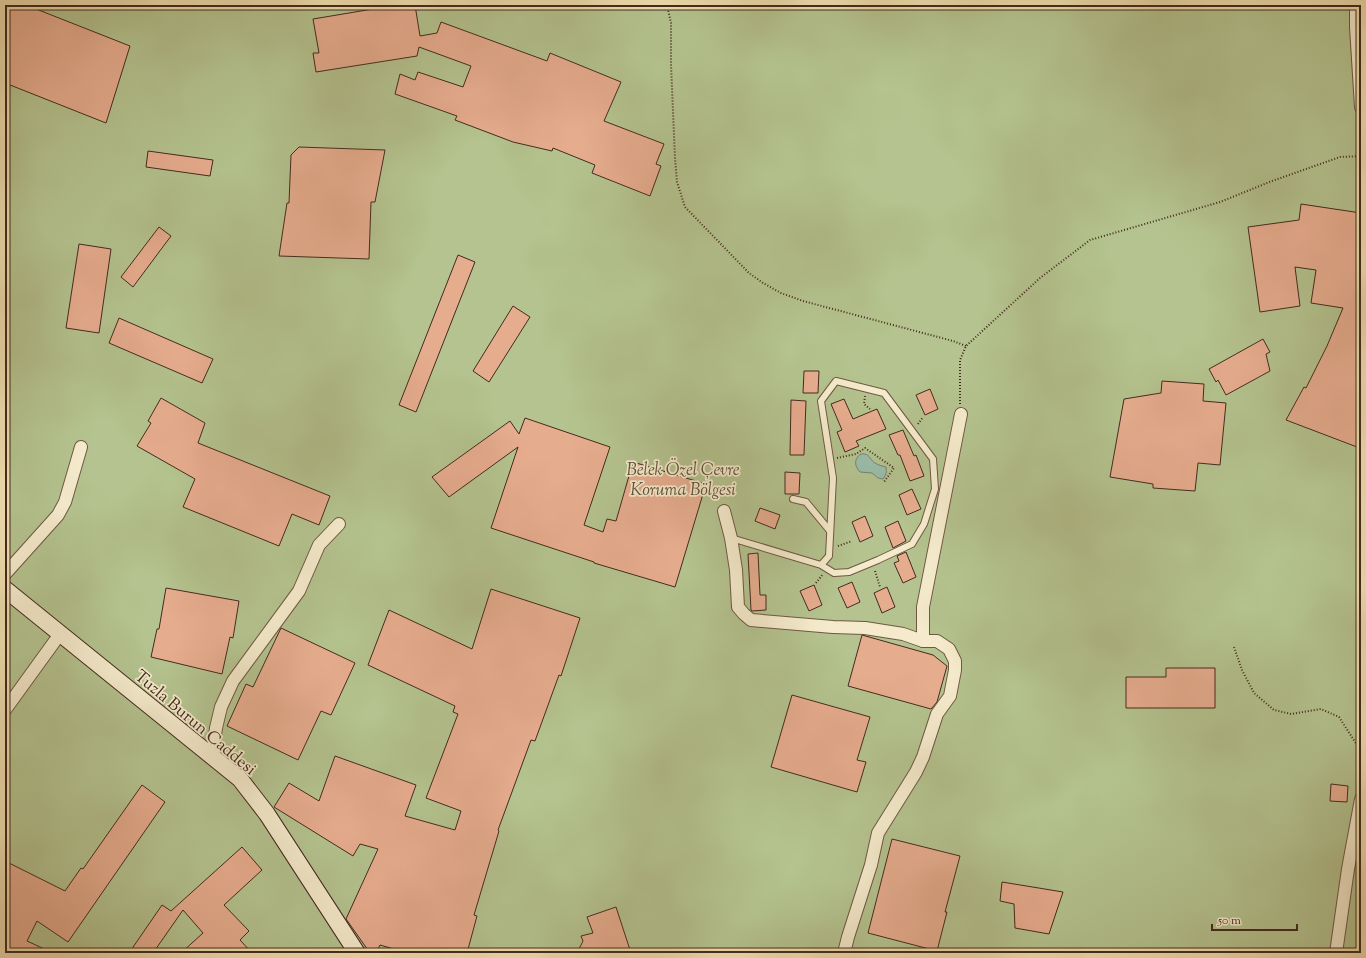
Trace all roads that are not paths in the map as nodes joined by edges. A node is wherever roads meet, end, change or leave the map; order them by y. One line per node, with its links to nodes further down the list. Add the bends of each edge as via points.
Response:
1 (1356, 5): 2 (street)
2 (1361, 107)
3 (960, 414): 14 (street, via 923,607)
4 (81, 447): 11 (street, via 65,502 58,515)
5 (793, 499): 8 (lane, via 806,502)
6 (724, 511): 9 (street)
7 (339, 524): 16 (street, via 319,545 299,591 233,681 221,707)
8 (830, 531): 10 (lane, via 828,556); 10 (lane, via 833,478 821,401 836,382 884,393 933,459 935,489 924,524 912,544 849,572 834,574)
9 (731, 538): 10 (lane); 14 (street, via 738,607 751,620 865,628 903,634)
10 (821, 564)
11 (5, 574)
12 (5, 589): 13 (main road, Tuzla Burun Caddesi)
13 (60, 634): 15 (street); 16 (main road, Tuzla Burun Caddesi)
14 (923, 641): 19 (street, via 937,641 949,649 955,661 950,696 938,714 916,772 878,833 871,866)
15 (5, 710)
16 (212, 757): 18 (main road, Tuzla Burun Caddesi, via 240,779 267,814)
17 (1361, 799): 20 (street)
18 (357, 953)
19 (844, 953)
20 (1336, 953)

